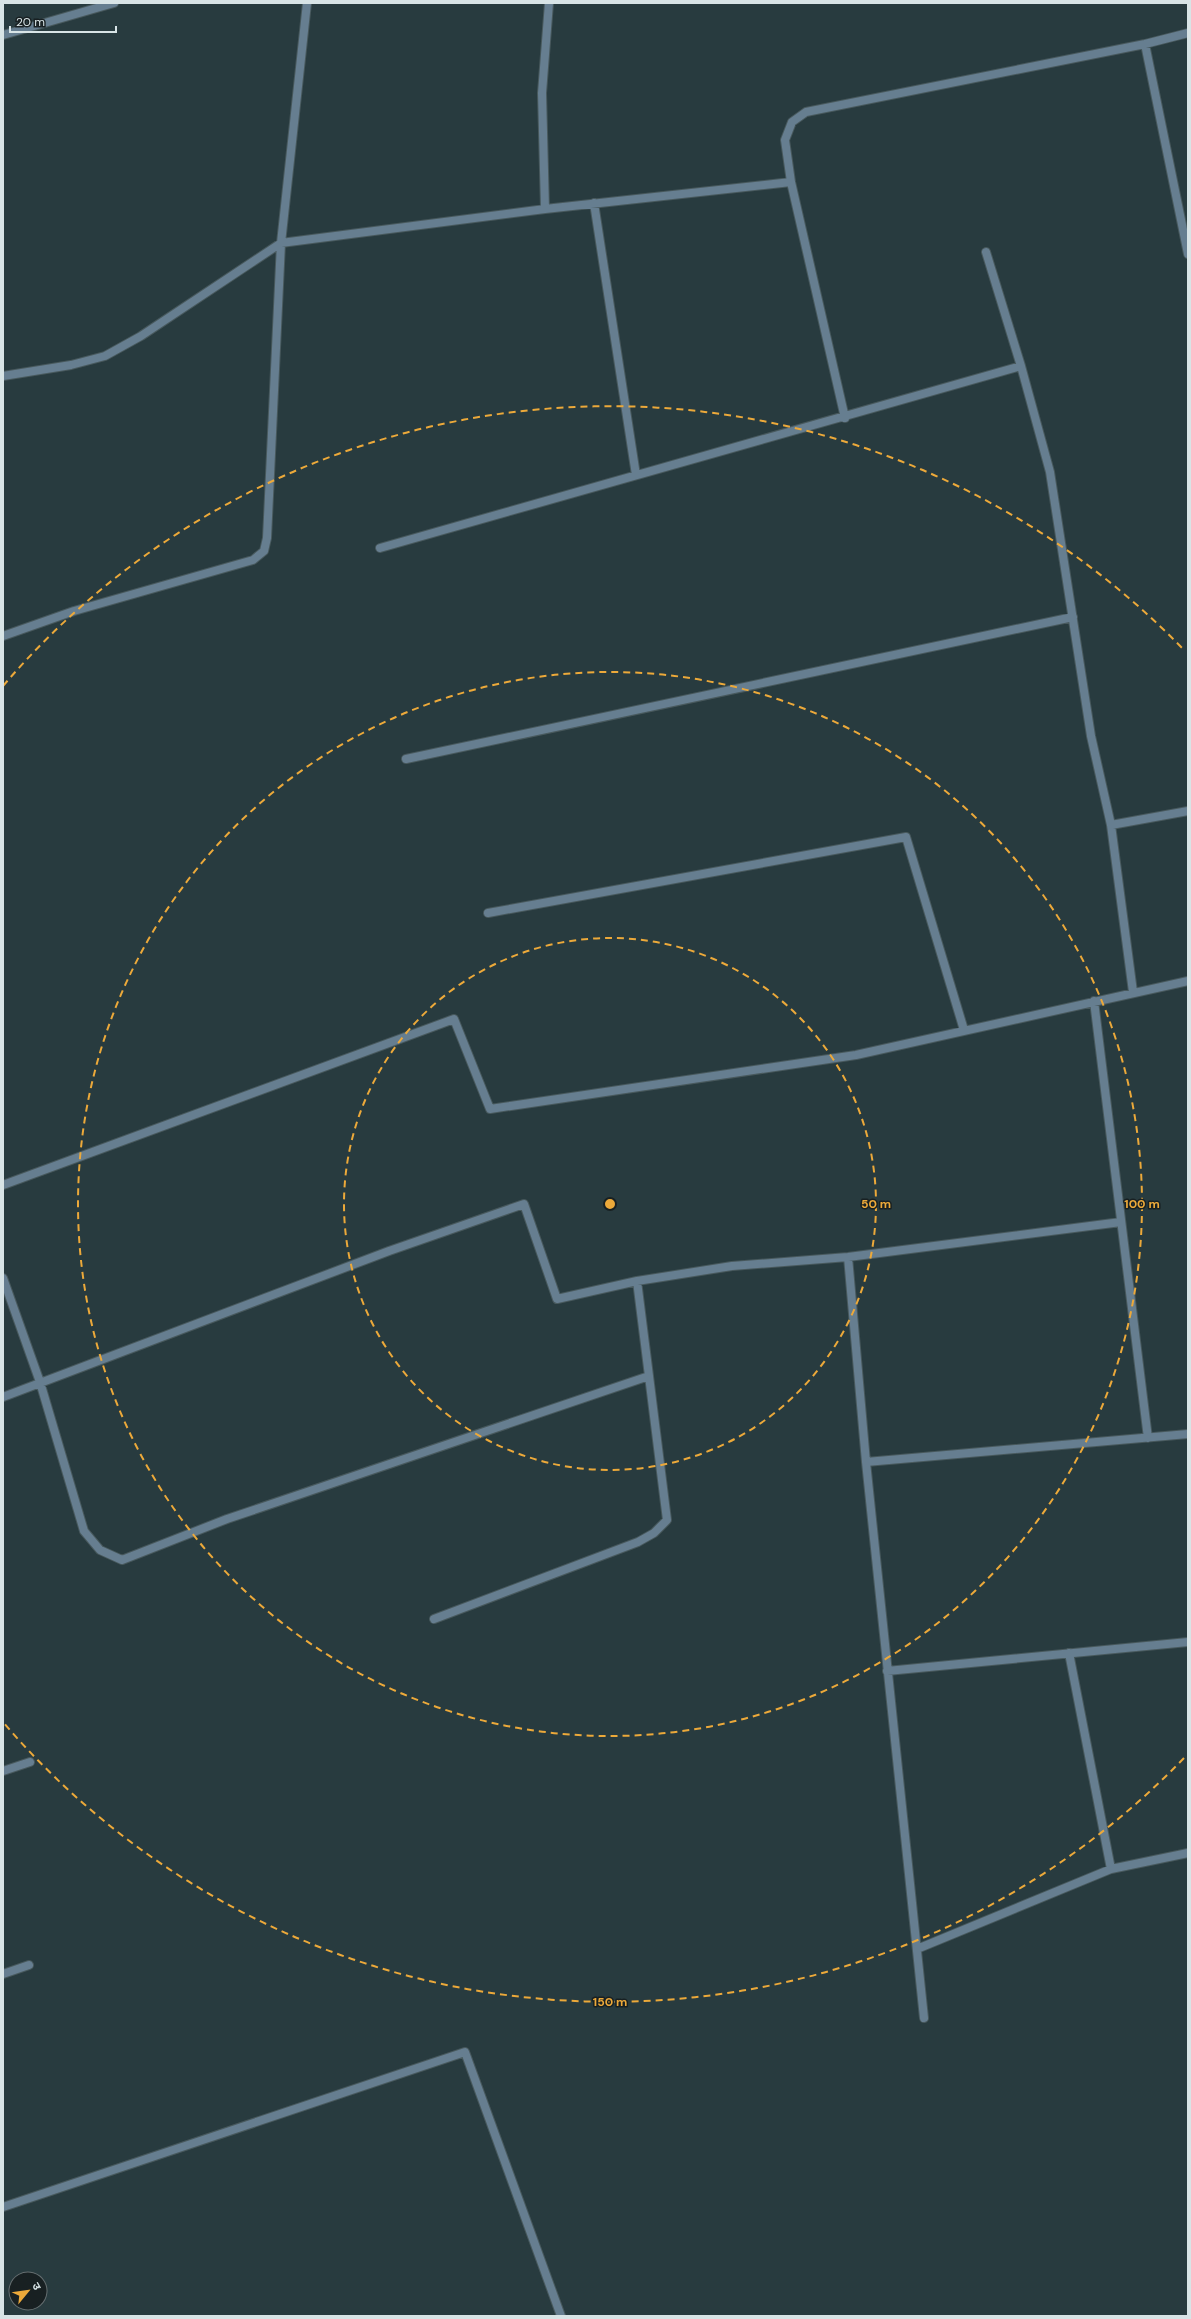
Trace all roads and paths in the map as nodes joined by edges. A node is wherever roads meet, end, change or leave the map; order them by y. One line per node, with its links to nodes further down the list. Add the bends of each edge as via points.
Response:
1 (114, 3): 5 (street)
2 (307, 3): 10 (street)
3 (548, 3): 9 (street, via 542,93)
4 (1188, 33): 6 (street)
5 (3, 35)
6 (1145, 44): 7 (street, via 806,112 792,122 786,140); 12 (street)
7 (791, 182): 8 (street); 15 (street)
8 (594, 203): 9 (street); 16 (street)
9 (545, 209): 10 (street)
10 (281, 243): 14 (street, via 141,336 105,356 71,365); 19 (street, via 267,538 264,551 253,560 74,611)
11 (986, 252): 13 (street)
12 (1188, 254)
13 (1021, 366): 15 (street); 18 (street, via 1050,472)
14 (3, 376)
15 (845, 418): 16 (street)
16 (636, 475): 17 (street)
17 (380, 548)
18 (1073, 617): 20 (street); 22 (street, via 1091,736)
19 (3, 636)
20 (406, 760)
21 (1188, 811): 22 (street)
22 (1111, 825): 25 (street)
23 (488, 913): 27 (street, via 906,836)
24 (1188, 981): 25 (street)
25 (1133, 992): 26 (street)
26 (1094, 1001): 27 (street); 29 (street)
27 (964, 1030): 28 (street, via 856,1055 490,1109 454,1018)
28 (3, 1185)
29 (1121, 1222): 30 (street); 37 (street)
30 (848, 1257): 32 (street, via 732,1266); 38 (street)
31 (3, 1278): 34 (street)
32 (637, 1281): 33 (street); 34 (street, via 557,1299 524,1204 389,1251)
33 (649, 1376): 34 (street, via 228,1519 122,1560 100,1550 84,1531); 39 (street, via 667,1520 654,1533 638,1542)
34 (40, 1382): 35 (street)
35 (3, 1397)
36 (1188, 1434): 37 (street)
37 (1148, 1438): 38 (street)
38 (866, 1462): 42 (street)
39 (434, 1619)
40 (1188, 1642): 41 (street)
41 (1069, 1653): 42 (street); 46 (street)
42 (887, 1671): 47 (street)
43 (30, 1762): 44 (street)
44 (3, 1771)
45 (1188, 1853): 46 (street)
46 (1111, 1869): 47 (street)
47 (917, 1949): 50 (street)
48 (29, 1965): 49 (street)
49 (3, 1974)
50 (924, 2018)
51 (3, 2207): 52 (street, via 465,2052)
52 (562, 2316)

